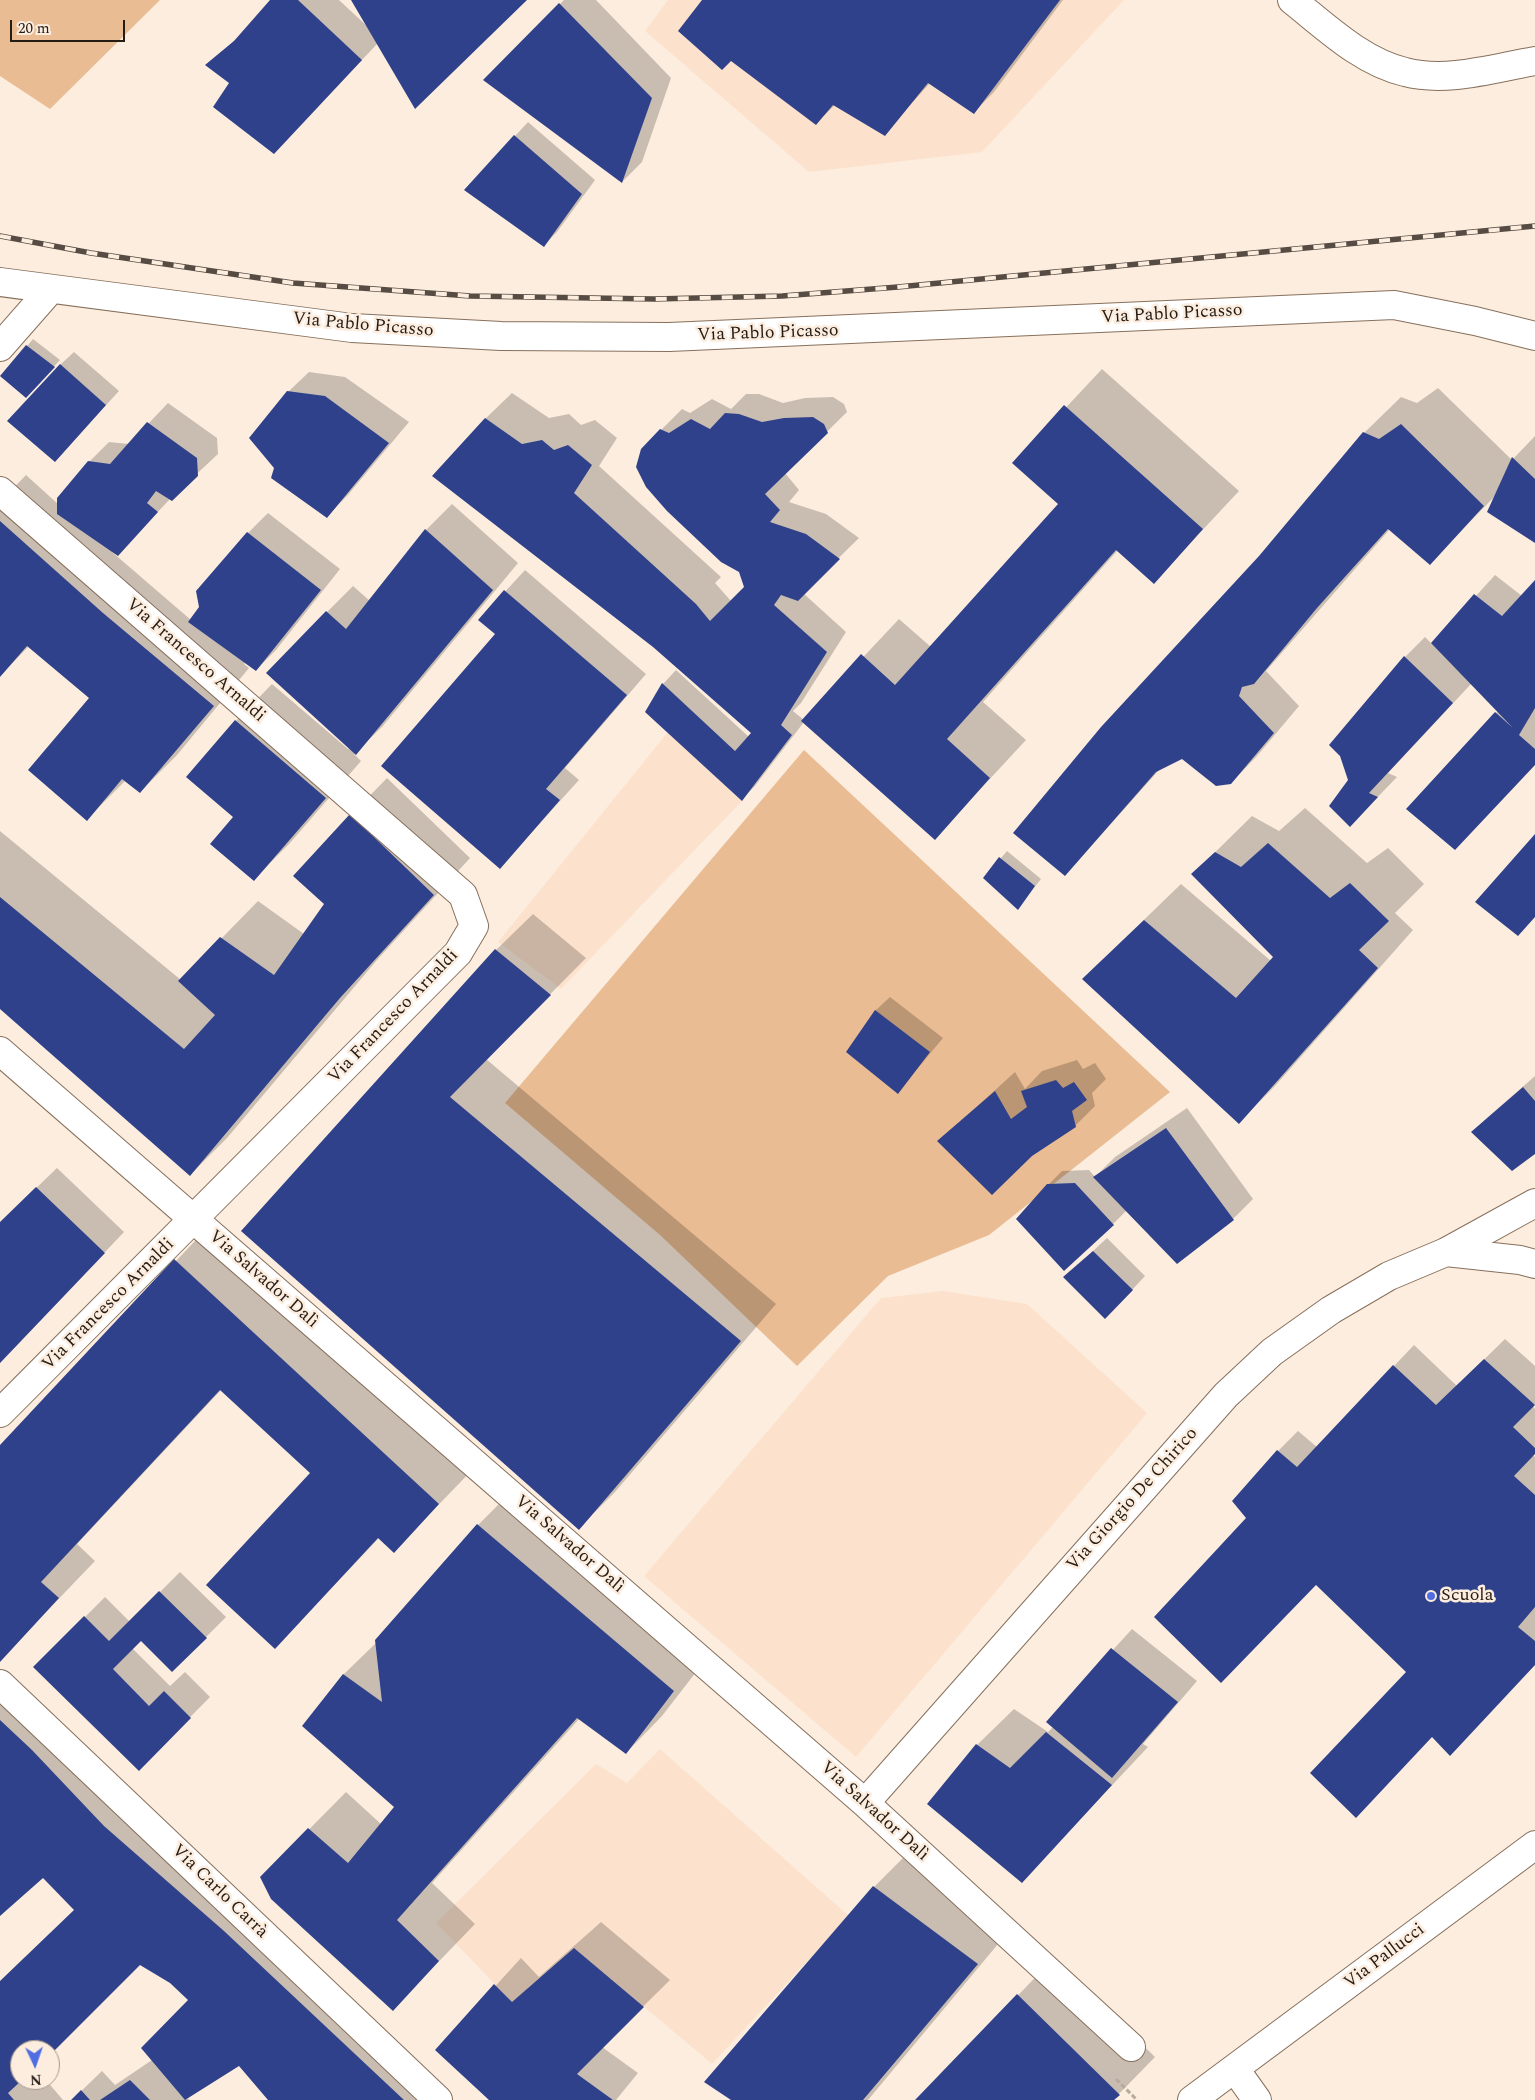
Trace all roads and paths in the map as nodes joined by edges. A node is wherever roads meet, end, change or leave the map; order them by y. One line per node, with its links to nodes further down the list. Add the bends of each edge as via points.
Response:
1 (1292, 0): 2 (street, via 1351,46 1405,72 1453,75)
2 (1535, 61)
3 (0, 282): 4 (street, Via Pablo Picasso)
4 (50, 290): 5 (street, Via Pablo Picasso, via 352,328 501,336 669,337 1394,305); 6 (street)
5 (1535, 336)
6 (0, 347)
7 (0, 490): 10 (street, Via Francesco Arnaldi, via 463,895 474,926 458,953)
8 (0, 1051): 10 (street, Via Salvador Dalì)
9 (1534, 1204): 11 (street, Via Giorgio De Chirico)
10 (194, 1220): 13 (street, Via Francesco Arnaldi); 15 (street, Via Salvador Dalì)
11 (1446, 1252): 12 (street, Via Giorgio De Chirico); 15 (street, Via Giorgio De Chirico, via 1389,1276 1331,1310 1272,1352 1246,1376)
12 (1535, 1264)
13 (0, 1413)
14 (0, 1684): 20 (street, Via Carlo Carrà)
15 (865, 1803): 17 (street, Via Salvador Dalì)
16 (1535, 1845): 18 (street, Via Pallucci)
17 (1131, 2047)
18 (1235, 2069): 22 (street, Via Pallucci); 23 (street)
19 (1112, 2076): 21 (path)
20 (438, 2100)
21 (1137, 2100)
22 (1192, 2100)
23 (1258, 2100)

